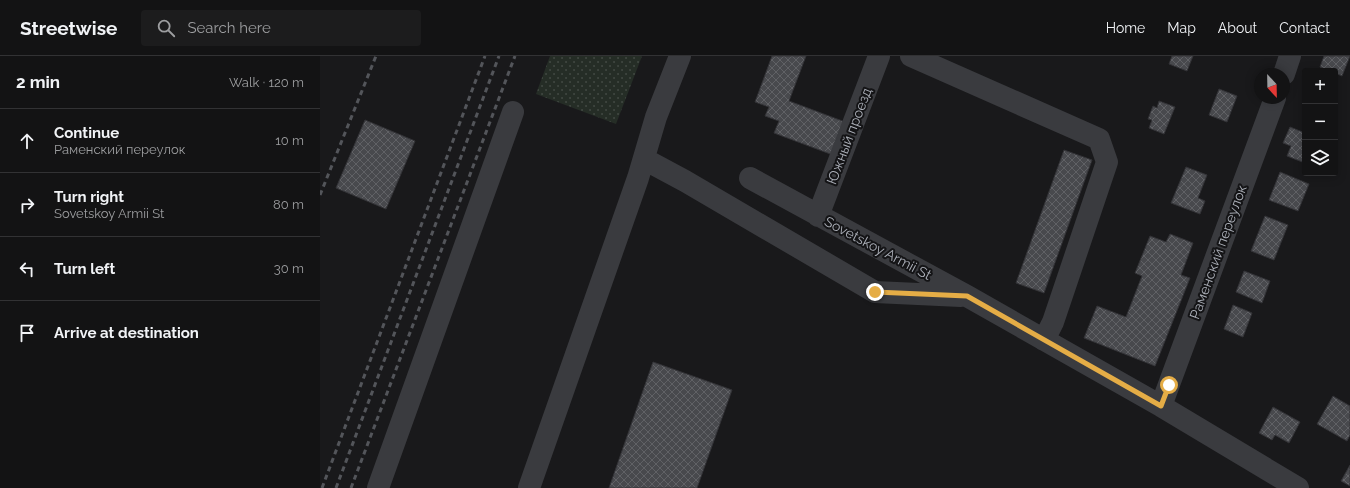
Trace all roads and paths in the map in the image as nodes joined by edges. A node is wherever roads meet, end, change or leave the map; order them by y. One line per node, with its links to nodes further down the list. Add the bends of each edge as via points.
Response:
1 (680, 56): 8 (street, via 656,117)
2 (879, 56): 10 (street, Южный проезд)
3 (911, 56): 12 (street, via 1099,139 1107,162)
4 (1290, 56): 5 (street)
5 (1286, 68)
6 (1273, 104): 13 (street, Раменский переулок)
7 (513, 112): 14 (street)
8 (644, 159): 11 (street, via 875,292); 15 (street)
9 (750, 178): 10 (street, Sovetskoy Armii St)
10 (818, 216): 11 (street, Sovetskoy Armii St)
11 (967, 296): 12 (street, Sovetskoy Armii St)
12 (1044, 340): 13 (street, Sovetskoy Armii St)
13 (1161, 406): 16 (street, Sovetskoy Armii St)
14 (378, 488)
15 (529, 488)
16 (1298, 488)

